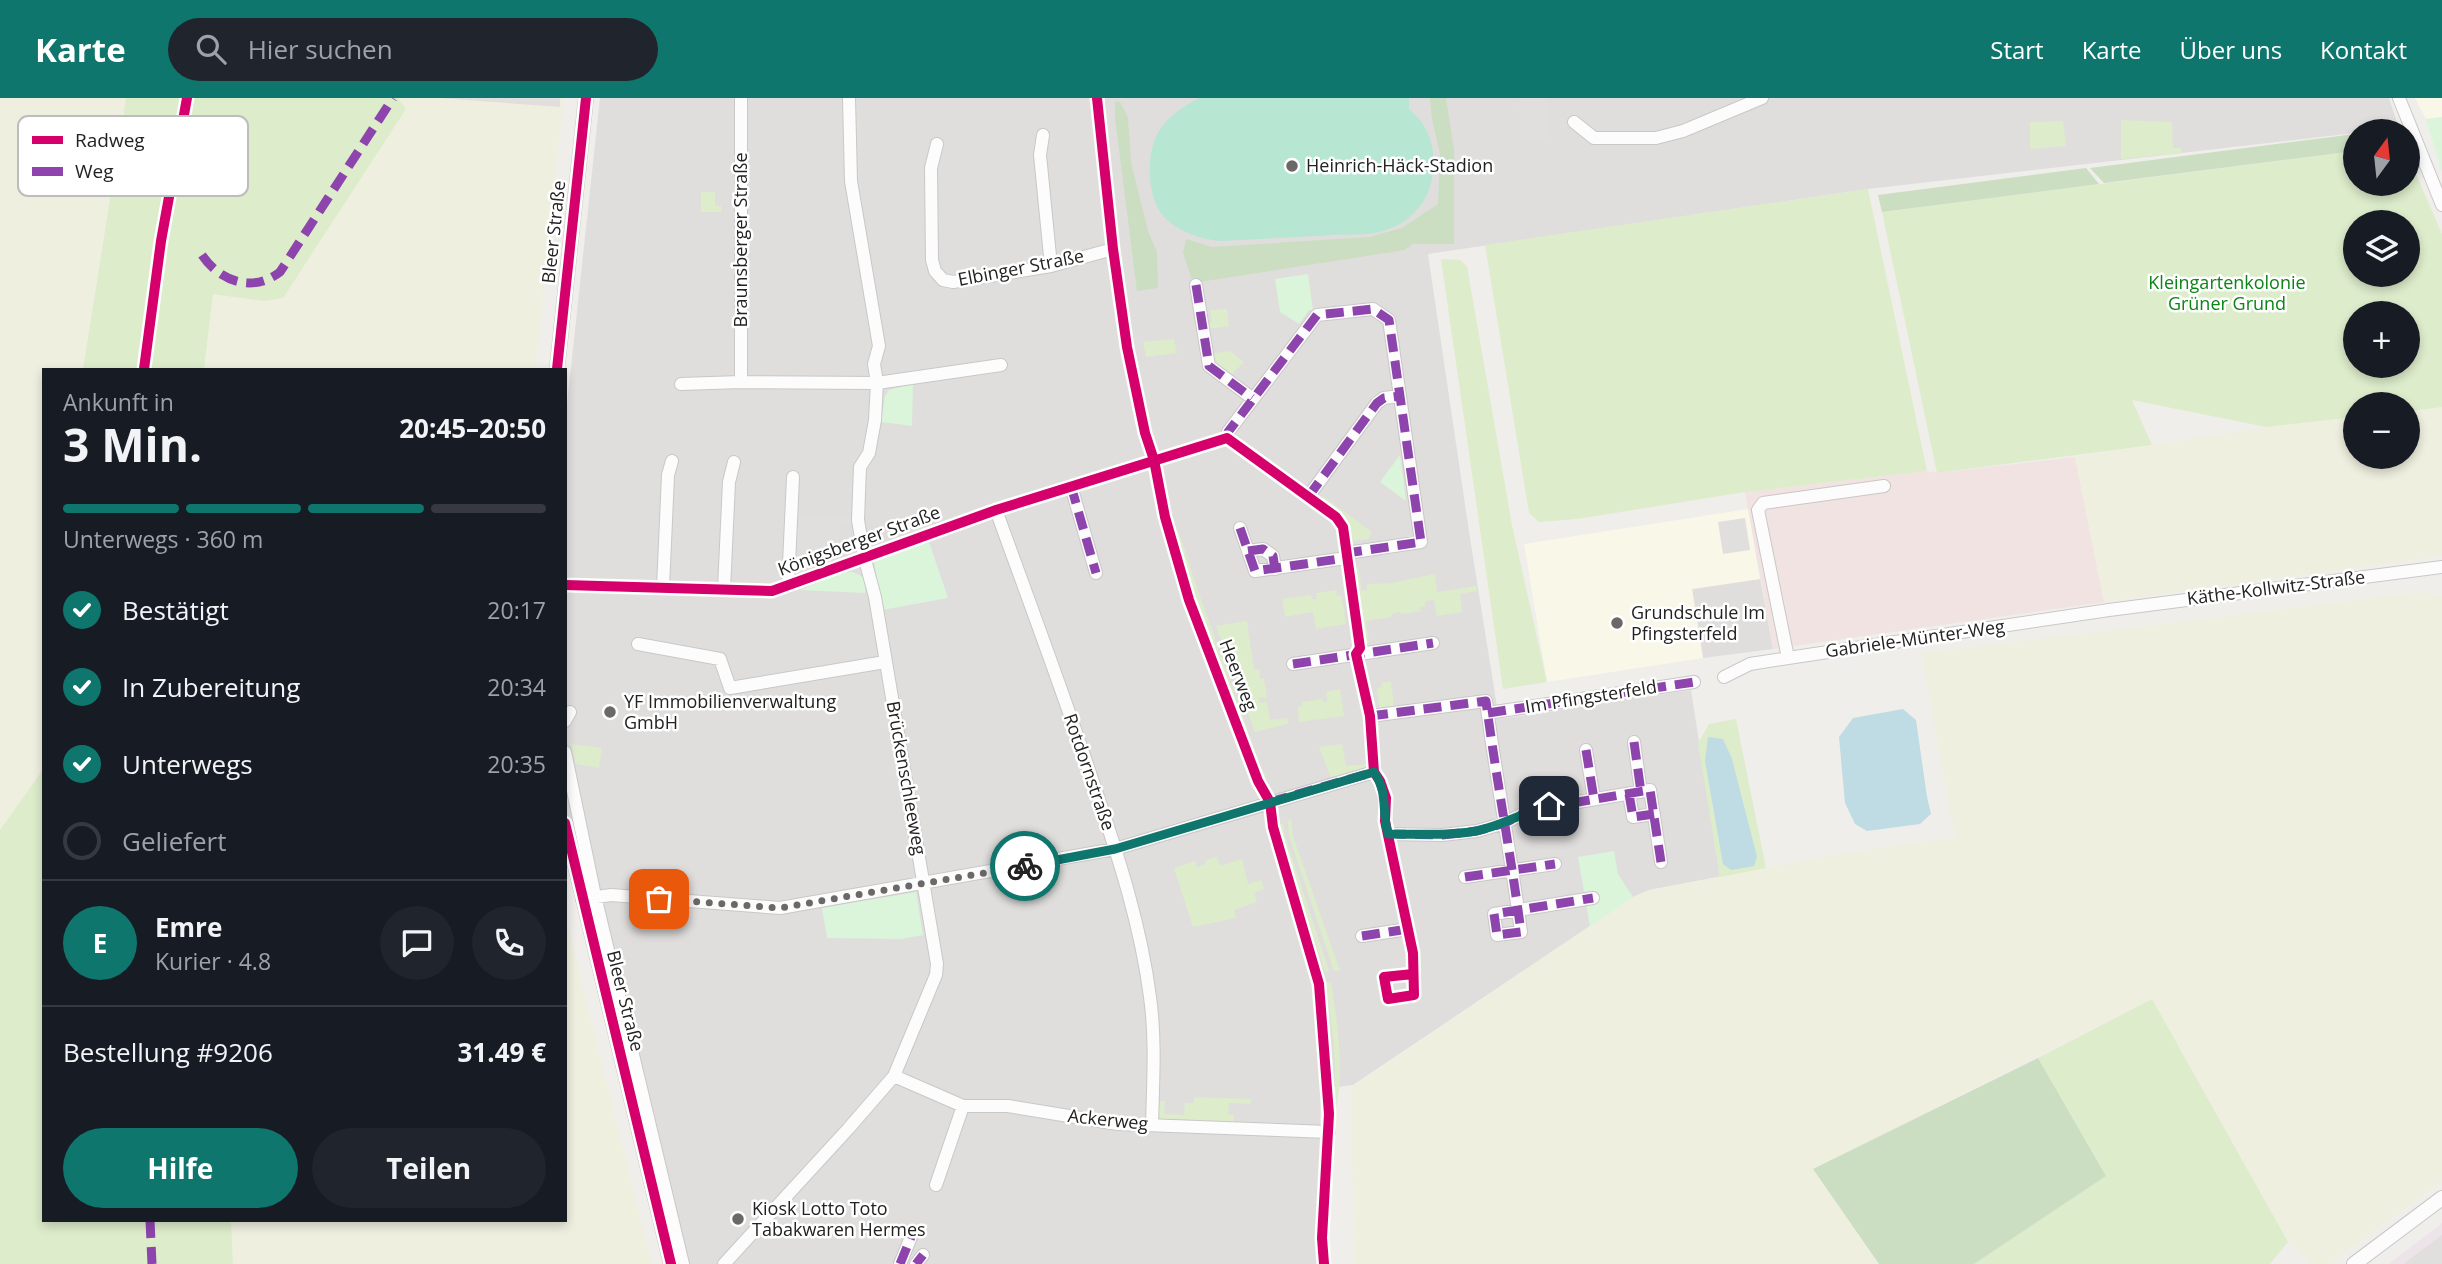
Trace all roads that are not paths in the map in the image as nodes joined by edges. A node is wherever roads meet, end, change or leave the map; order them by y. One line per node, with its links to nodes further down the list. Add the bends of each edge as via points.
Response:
1 (586, 98): 15 (street, Bleer Straße)
2 (741, 98): 16 (street, Braunsberger Straße)
3 (849, 98): 17 (street, Brückenschleeweg, via 851,181 878,346 874,364)
4 (1097, 98): 11 (street, Heerweg)
5 (1762, 98): 7 (street, via 1656,138 1594,138)
6 (2399, 98): 10 (street)
7 (1574, 122)
8 (1043, 135): 12 (street, via 1040,155)
9 (937, 144): 12 (street, Elbinger Straße, via 931,167 932,260 943,280)
10 (2442, 205)
11 (1113, 249): 12 (street, Elbinger Straße); 22 (street, Heerweg, via 1127,347)
12 (1051, 266)
13 (1196, 285): 20 (street, via 1209,366)
14 (1001, 365): 17 (street)
15 (556, 368)
16 (741, 382): 17 (street); 18 (street)
17 (877, 383): 33 (street, Brückenschleeweg, via 869,453 860,467 858,520)
18 (681, 384)
19 (1400, 396): 20 (street, via 1389,320 1373,309 1317,315); 28 (street, via 1377,403); 32 (street, via 1422,542)
20 (1252, 398): 21 (street)
21 (1227, 438): 22 (street, Königsberger Straße); 28 (street)
22 (1154, 460): 26 (street, Königsberger Straße); 58 (street, Heerweg, via 1189,600)
23 (672, 461): 39 (street)
24 (734, 462): 40 (street)
25 (793, 477): 38 (street)
26 (1071, 486): 29 (street, Königsberger Straße); 36 (street)
27 (1884, 486): 45 (street, via 1763,503 1758,510)
28 (1308, 497): 32 (street, via 1343,527)
29 (996, 510): 33 (street, Königsberger Straße); 63 (street, Rotdornstraße)
30 (1240, 528): 31 (street)
31 (1248, 551): 35 (street, via 1263,548 1273,556); 35 (street, via 1255,571)
32 (1347, 555): 35 (street); 44 (street, via 1360,648)
33 (864, 556): 38 (street, Königsberger Straße); 46 (street, Brückenschleeweg)
34 (2442, 567): 41 (street, Käthe-Kollwitz-Straße)
35 (1275, 569)
36 (1096, 573)
37 (567, 585): 39 (street, Königsberger Straße)
38 (788, 586): 40 (street, Königsberger Straße, via 772,591)
39 (663, 588): 40 (street, Königsberger Straße)
40 (724, 589)
41 (2109, 610): 45 (street, Gabriele-Münter-Weg)
42 (1433, 643): 44 (street)
43 (638, 644): 46 (street, via 720,659 730,688)
44 (1356, 654): 47 (street); 51 (street)
45 (1788, 658): 48 (street, Gabriele-Münter-Weg, via 1750,664)
46 (886, 662): 68 (street, Brückenschleeweg)
47 (1293, 664)
48 (1724, 677)
49 (1694, 681): 50 (street, Im Pfingsterfeld)
50 (1487, 707): 51 (street, Im Pfingsterfeld); 60 (street)
51 (1370, 716): 55 (street)
52 (1634, 742): 56 (street)
53 (1586, 750): 57 (street)
54 (567, 765): 69 (street, Bleer Straße)
55 (1374, 772): 58 (street); 61 (street, via 1386,797)
56 (1635, 793): 57 (street); 59 (street, via 1650,790); 59 (street, via 1633,817)
57 (1594, 799): 60 (street, via 1530,810)
58 (1270, 802): 63 (street); 77 (street, Heerweg, via 1273,827 1319,984)
59 (1654, 814): 64 (street)
60 (1505, 823): 61 (street, via 1443,835); 66 (street)
61 (1387, 828): 71 (street)
62 (567, 829): 69 (street, Bleer Straße)
63 (1115, 849): 68 (street); 76 (street, Rotdornstraße, via 1143,952 1150,999)
64 (1661, 862)
65 (1555, 864): 66 (street)
66 (1512, 870): 67 (street); 70 (street, via 1518,911)
67 (1465, 877)
68 (925, 884): 69 (street, via 780,908); 74 (street, Brückenschleeweg, via 936,975)
69 (588, 897): 79 (street, Bleer Straße); 80 (street, Bleer Straße)
70 (1593, 898)
71 (1408, 929): 72 (street); 73 (street)
72 (1362, 936)
73 (1413, 974)
74 (894, 1076): 75 (street, Ackerweg); 85 (street, Brückenschleeweg)
75 (963, 1106): 76 (street, Ackerweg, via 1008,1106); 78 (street)
76 (1152, 1125): 77 (street, Ackerweg)
77 (1329, 1132): 87 (street, Heerweg)
78 (936, 1185)
79 (653, 1188): 80 (street); 83 (street, Bleer Straße)
80 (667, 1195): 84 (street, Bleer Straße)
81 (2442, 1198): 88 (street)
82 (911, 1237): 86 (street)
83 (671, 1264)
84 (683, 1264)
85 (724, 1264)
86 (901, 1264)
87 (1324, 1264)
88 (2354, 1264)

